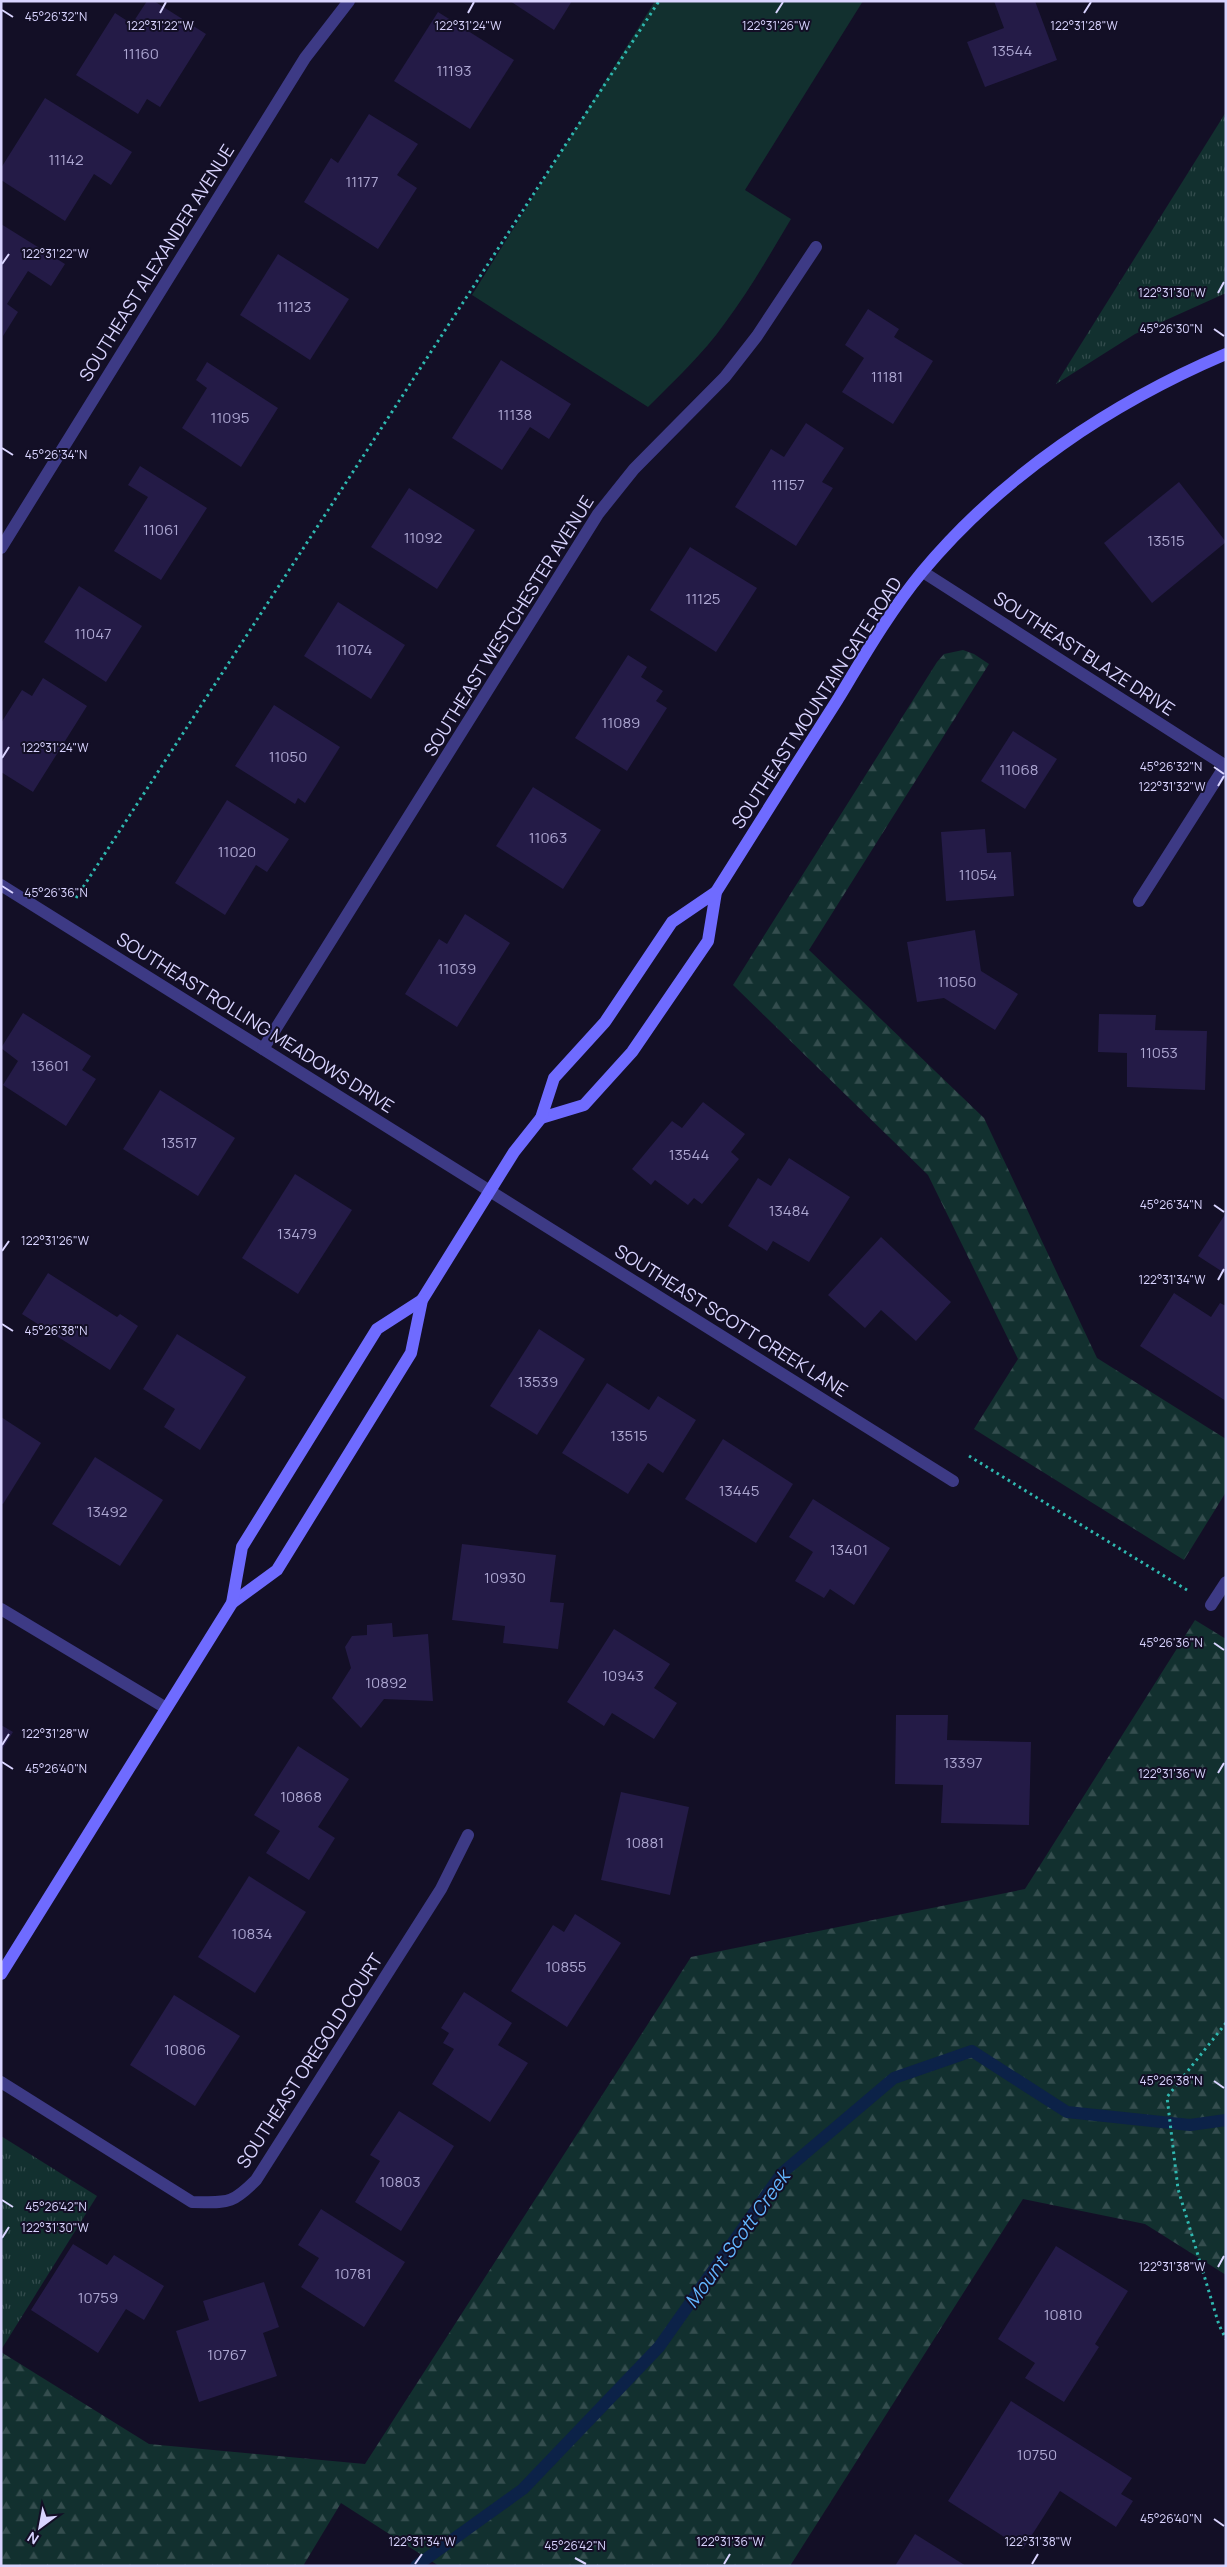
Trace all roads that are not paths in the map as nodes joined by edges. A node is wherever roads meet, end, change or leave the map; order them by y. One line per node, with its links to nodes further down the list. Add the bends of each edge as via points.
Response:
1 (349, 1): 4 (street, SOUTHEAST ALEXANDER AVENUE, via 305,58)
2 (816, 247): 10 (street, SOUTHEAST WESTCHESTER AVENUE, via 757,336 725,377 634,469 598,514)
3 (1226, 354): 5 (street, SOUTHEAST MOUNTAIN GATE ROAD, via 1141,394 1059,447 996,496)
4 (1, 548)
5 (922, 572): 6 (street, SOUTHEAST BLAZE DRIVE); 8 (street, SOUTHEAST MOUNTAIN GATE ROAD, via 877,636)
6 (1226, 766): 9 (street)
7 (1, 885): 10 (street, SOUTHEAST ROLLING MEADOWS DRIVE)
8 (716, 892): 11 (street, SOUTHEAST MOUNTAIN GATE ROAD, via 672,922 605,1022 554,1078); 11 (street, SOUTHEAST MOUNTAIN GATE ROAD, via 708,941 632,1052 584,1105)
9 (1139, 900)
10 (263, 1049): 12 (street, SOUTHEAST ROLLING MEADOWS DRIVE)
11 (541, 1118): 12 (street, SOUTHEAST MOUNTAIN GATE ROAD)
12 (490, 1190): 13 (street, SOUTHEAST MOUNTAIN GATE ROAD); 14 (street, SOUTHEAST SCOTT CREEK LANE)
13 (422, 1300): 16 (street, SOUTHEAST MOUNTAIN GATE ROAD, via 411,1353 277,1570); 16 (street, SOUTHEAST MOUNTAIN GATE ROAD, via 377,1329 242,1547)
14 (953, 1481)
15 (1226, 1582): 17 (street)
16 (232, 1603): 19 (street, SOUTHEAST MOUNTAIN GATE ROAD)
17 (1211, 1604)
18 (1, 1609): 19 (street)
19 (166, 1708): 21 (street, SOUTHEAST MOUNTAIN GATE ROAD)
20 (468, 1835): 22 (street, SOUTHEAST OREGOLD COURT, via 441,1889 256,2180 228,2202 192,2202)
21 (1, 1974)
22 (1, 2082)

